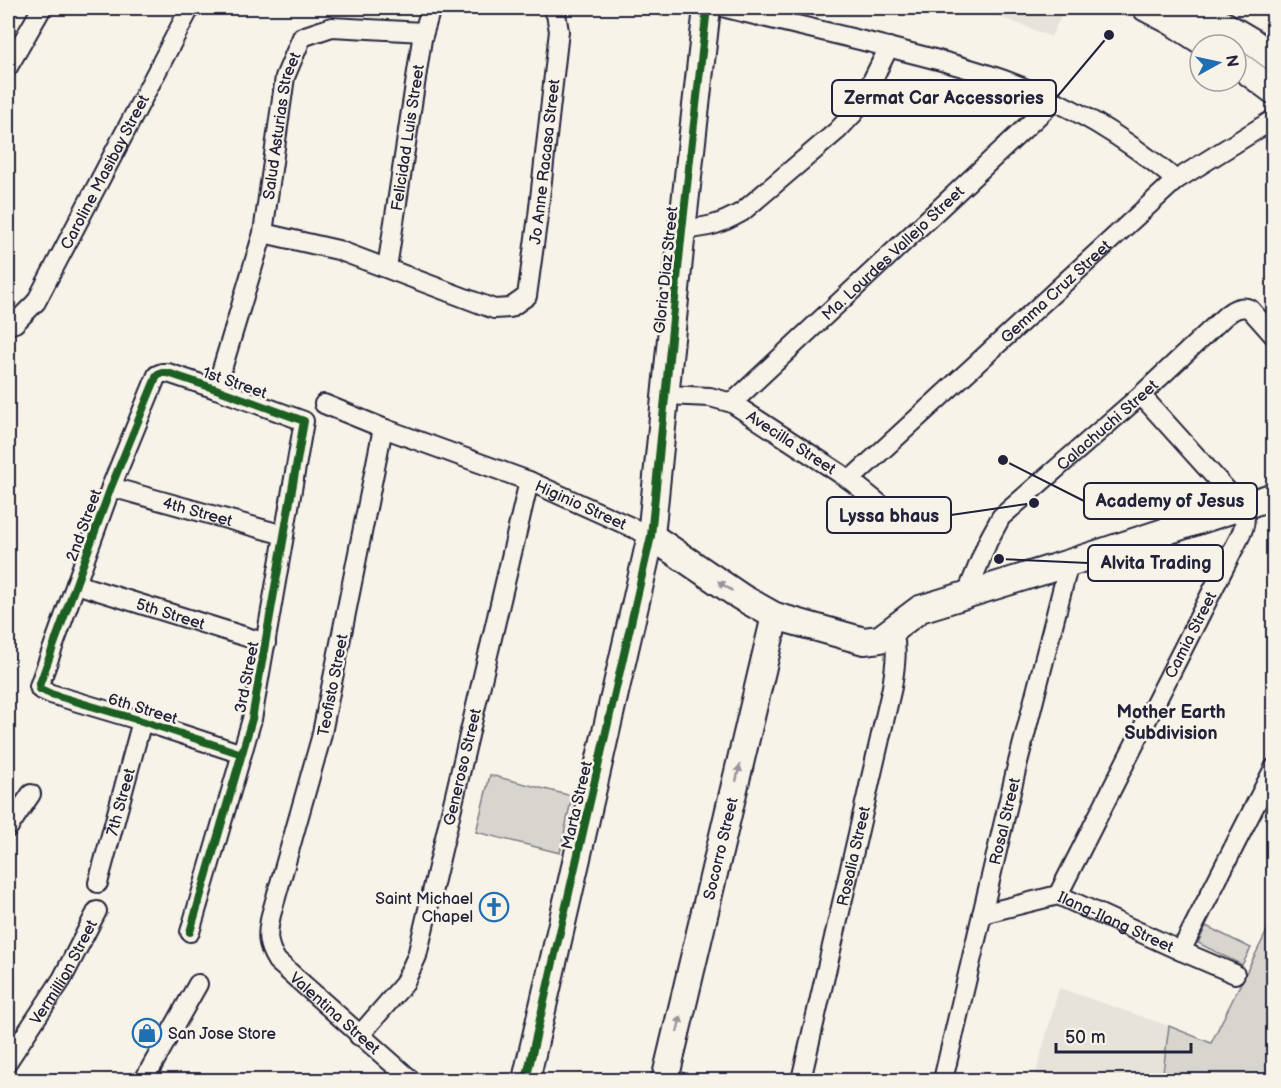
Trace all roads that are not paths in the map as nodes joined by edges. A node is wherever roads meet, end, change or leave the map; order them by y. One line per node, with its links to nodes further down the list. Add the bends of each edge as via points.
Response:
1 (42, 8): 13 (street)
2 (190, 8): 22 (street, Caroline Masibay Street, via 36,302)
3 (431, 8): 9 (street, Felicidad Luis Street)
4 (552, 8): 21 (street, Jo Anne Racasa Street, via 559,31 527,296 510,308 494,309)
5 (708, 8): 19 (street, Gloria Diaz Street)
6 (726, 8): 11 (street)
7 (1146, 8): 10 (street)
8 (1195, 8): 12 (street)
9 (423, 32): 20 (street, Salud Asturias Street, via 332,27 302,37 285,77); 21 (street, Felicidad Luis Street)
10 (1190, 33)
11 (889, 47): 16 (street, via 1012,82); 19 (street, via 864,97 837,131 742,212 707,228)
12 (1274, 58)
13 (8, 67)
14 (1248, 72): 15 (street)
15 (1274, 91)
16 (1054, 101): 18 (street, via 1118,136); 28 (street, Ma. Lourdes Vallejo Street)
17 (1274, 119): 18 (street, Gemma Cruz Street)
18 (1176, 180): 32 (street, Gemma Cruz Street)
19 (682, 230): 26 (street, Gloria Diaz Street)
20 (263, 233): 21 (street, via 338,250); 25 (street, Salud Asturias Street)
21 (387, 268)
22 (8, 325)
23 (1274, 336): 27 (street, Calachuchi Street, via 1250,309 1236,309)
24 (157, 375): 25 (street, 1st Street, via 168,373); 34 (street, 2nd Street)
25 (216, 389): 30 (street, 1st Street)
26 (666, 395): 28 (street, Avecilla Street, via 710,397); 39 (street, Gloria Diaz Street)
27 (1141, 395): 36 (street); 42 (street, Calachuchi Street, via 1001,517)
28 (732, 403): 32 (street, Avecilla Street)
29 (324, 404): 31 (street, Higinio Street)
30 (304, 421): 38 (street, 3rd Street)
31 (383, 428): 33 (street, Higinio Street); 57 (street, Teofisto Street, via 321,738)
32 (850, 480): 37 (street, Avecilla Street)
33 (528, 481): 39 (street, Higinio Street); 61 (street, Generoso Street, via 417,956 404,984)
34 (111, 487): 38 (street, 4th Street); 41 (street, 2nd Street)
35 (1274, 496): 36 (street, Higinio Street)
36 (1242, 507): 40 (street, Higinio Street); 53 (street, Camia Street, via 1244,526)
37 (902, 522)
38 (284, 535): 45 (street, 3rd Street)
39 (651, 536): 43 (street, Higinio Street, one-way to 39); 65 (street, Marta Street)
40 (1069, 563): 42 (street, Higinio Street); 55 (street, Rosal Street)
41 (76, 584): 45 (street, 5th Street); 46 (street, 2nd Street)
42 (967, 593): 44 (street, Higinio Street, via 920,609)
43 (775, 616): 44 (street, Higinio Street, via 864,641 880,639); 66 (street, Socorro Street, one-way to 43)
44 (893, 630): 67 (street, Rosalia Street, via 896,658 891,687)
45 (266, 643): 48 (street, 3rd Street)
46 (39, 687): 47 (street, 6th Street)
47 (142, 721): 48 (street, 6th Street); 52 (street, 7th Street)
48 (242, 754): 56 (street, 3rd Street)
49 (1274, 768): 58 (street, Ilang-Ilang Street)
50 (31, 794): 51 (street)
51 (8, 828)
52 (98, 883)
53 (1058, 895): 55 (street, Ilang-Ilang Street); 58 (street, Ilang-Ilang Street)
54 (97, 911): 62 (street, Vermillion Street, via 62,979)
55 (982, 914): 68 (street, Rosal Street)
56 (190, 932)
57 (267, 939): 61 (street, Valentina Street, via 277,961)
58 (1181, 951): 59 (street, Ilang-Ilang Street)
59 (1235, 974)
60 (198, 984): 63 (street)
61 (359, 1036): 64 (street, Valentina Street)
62 (8, 1061)
63 (144, 1080)
64 (411, 1080)
65 (526, 1080)
66 (665, 1080)
67 (801, 1080)
68 (943, 1080)

